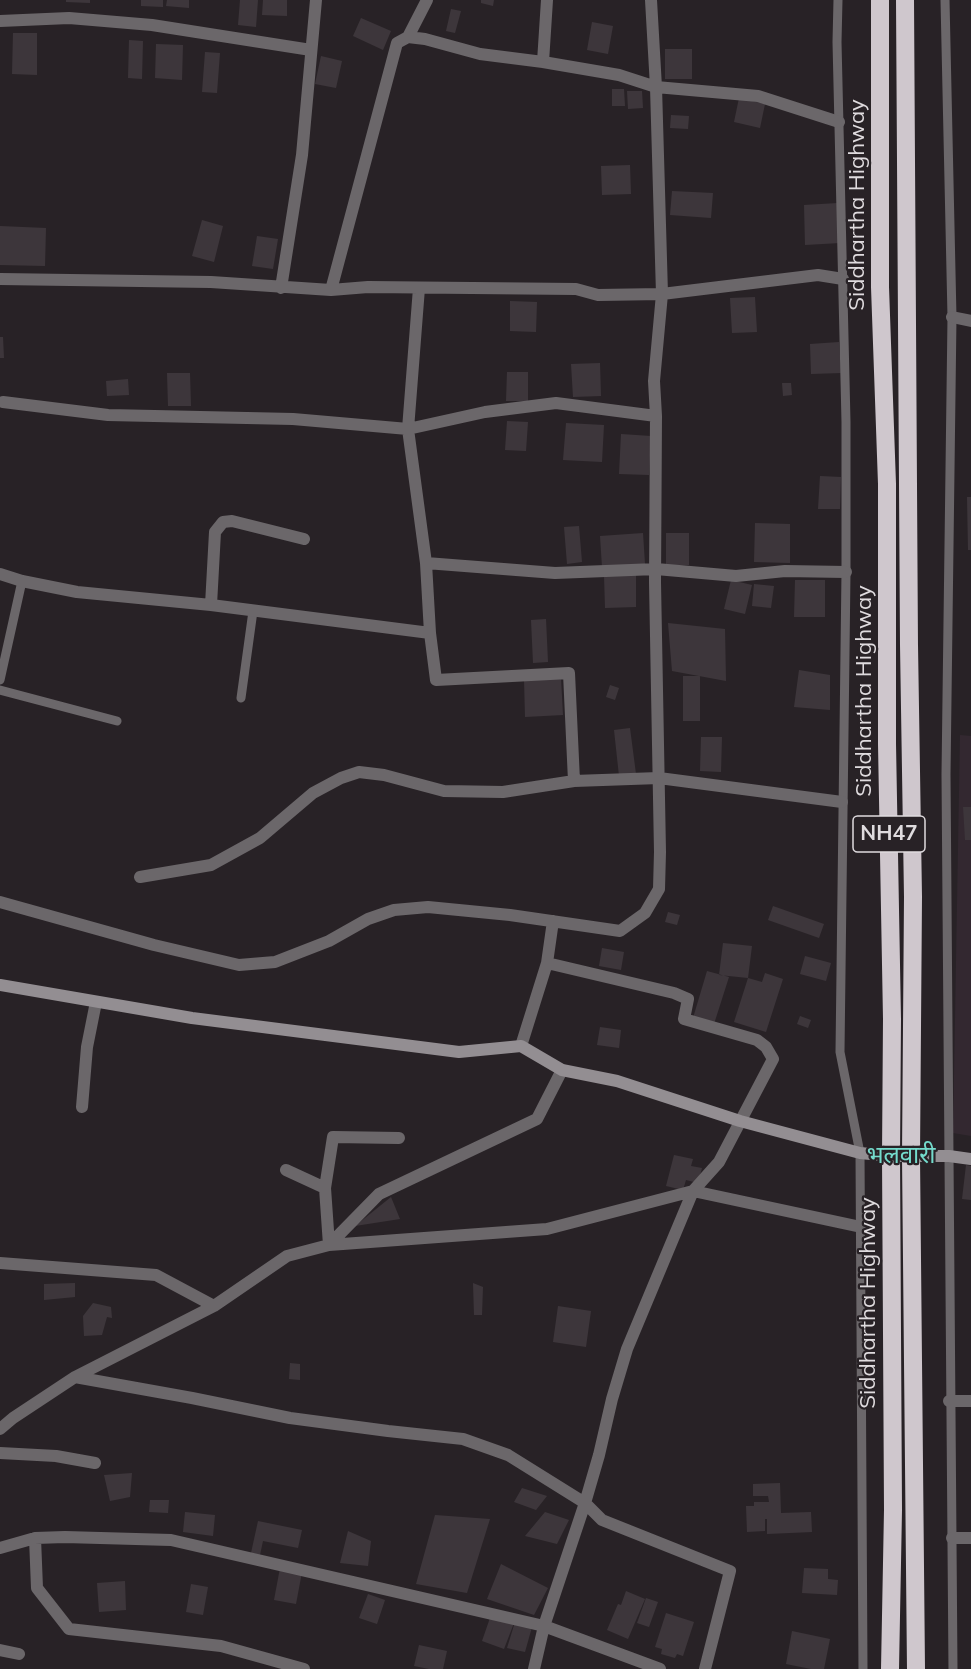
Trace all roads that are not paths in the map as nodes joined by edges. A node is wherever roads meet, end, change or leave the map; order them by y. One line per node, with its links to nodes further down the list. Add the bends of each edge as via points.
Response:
1 (316, 0): 11 (street)
2 (427, 0): 10 (street)
3 (547, 0): 12 (street)
4 (651, 0): 13 (street)
5 (838, 0): 14 (lane)
6 (880, 0): 54 (highway, Siddhartha Highway / NH47)
7 (905, 0): 55 (highway, Siddhartha Highway / NH47, via 913,897)
8 (945, 0): 21 (lane)
9 (0, 21): 11 (street, via 69,18 152,25)
10 (408, 37): 12 (street, via 480,54); 19 (street, via 397,43)
11 (311, 50): 17 (street, via 302,154)
12 (543, 62): 13 (street, via 619,75)
13 (656, 87): 14 (street, via 758,96); 20 (street)
14 (839, 122): 16 (lane)
15 (0, 279): 17 (street, via 211,282)
16 (843, 279): 20 (street, via 818,275); 29 (lane)
17 (280, 288): 19 (street)
18 (419, 288): 19 (street); 20 (street); 25 (street)
19 (331, 290)
20 (662, 294): 24 (street, via 654,381)
21 (952, 317): 22 (street); 56 (lane, via 946,774)
22 (971, 321)
23 (3, 402): 25 (street, via 108,415 293,419)
24 (656, 416): 25 (street, via 556,403 485,412); 28 (street)
25 (408, 429): 27 (street)
26 (304, 539): 32 (street, via 223,522 215,532)
27 (426, 563): 28 (street, via 555,573); 34 (street)
28 (656, 569): 29 (street, via 736,576 785,571); 39 (street)
29 (846, 572): 41 (lane)
30 (0, 574): 31 (street)
31 (22, 581): 32 (street, via 77,592); 35 (lane)
32 (211, 605): 33 (street)
33 (253, 611): 34 (street); 37 (lane)
34 (430, 633): 40 (street, via 436,680 568,673)
35 (0, 680)
36 (0, 690): 38 (lane)
37 (241, 698)
38 (117, 721)
39 (659, 777): 40 (street); 41 (street); 44 (street, via 659,889 645,913 620,931)
40 (574, 782): 42 (street, via 503,792 444,791 359,772 313,794 260,838 211,865)
41 (842, 802): 53 (lane, via 840,1052)
42 (140, 877)
43 (0, 902): 44 (street, via 239,965 275,962 393,910 428,908)
44 (553, 921): 45 (street)
45 (547, 963): 48 (street); 51 (street, via 674,993 688,999 684,1019 757,1040 766,1047 773,1059)
46 (0, 985): 47 (street)
47 (96, 1002): 48 (street, via 459,1052); 50 (street)
48 (521, 1046): 49 (street)
49 (562, 1070): 51 (street, via 616,1081); 62 (street, via 537,1119 379,1194)
50 (82, 1107)
51 (740, 1121): 53 (street); 60 (street, via 719,1162)
52 (399, 1138): 59 (street, via 333,1137)
53 (860, 1152): 54 (street); 61 (lane)
54 (891, 1156): 55 (street); 84 (highway, Siddhartha Highway / NH47)
55 (911, 1156): 56 (street); 85 (highway, Siddhartha Highway / NH47)
56 (949, 1156): 57 (street); 66 (lane)
57 (971, 1159)
58 (286, 1170): 59 (street)
59 (325, 1188): 62 (street)
60 (693, 1191): 61 (street); 62 (street, via 547,1229); 71 (street, via 627,1349)
61 (861, 1227): 83 (lane)
62 (329, 1245): 64 (street, via 287,1256)
63 (0, 1263): 64 (street, via 156,1275)
64 (214, 1306): 65 (street)
65 (75, 1377): 68 (street); 71 (street, via 290,1418 463,1439 508,1455)
66 (949, 1401): 67 (street); 73 (lane)
67 (971, 1401)
68 (0, 1429)
69 (0, 1454): 70 (street, via 56,1456)
70 (95, 1463)
71 (585, 1503): 76 (street); 82 (street, via 602,1520 730,1571)
72 (35, 1538): 75 (street); 76 (street, via 171,1540); 79 (street, via 37,1588 69,1629 221,1646)
73 (952, 1538): 74 (street); 86 (lane)
74 (971, 1538)
75 (0, 1548)
76 (544, 1626): 80 (street); 81 (street)
77 (0, 1650): 78 (street)
78 (19, 1654)
79 (304, 1669)
80 (534, 1669)
81 (660, 1669)
82 (705, 1669)
83 (863, 1669)
84 (890, 1669)
85 (916, 1669)
86 (953, 1669)

